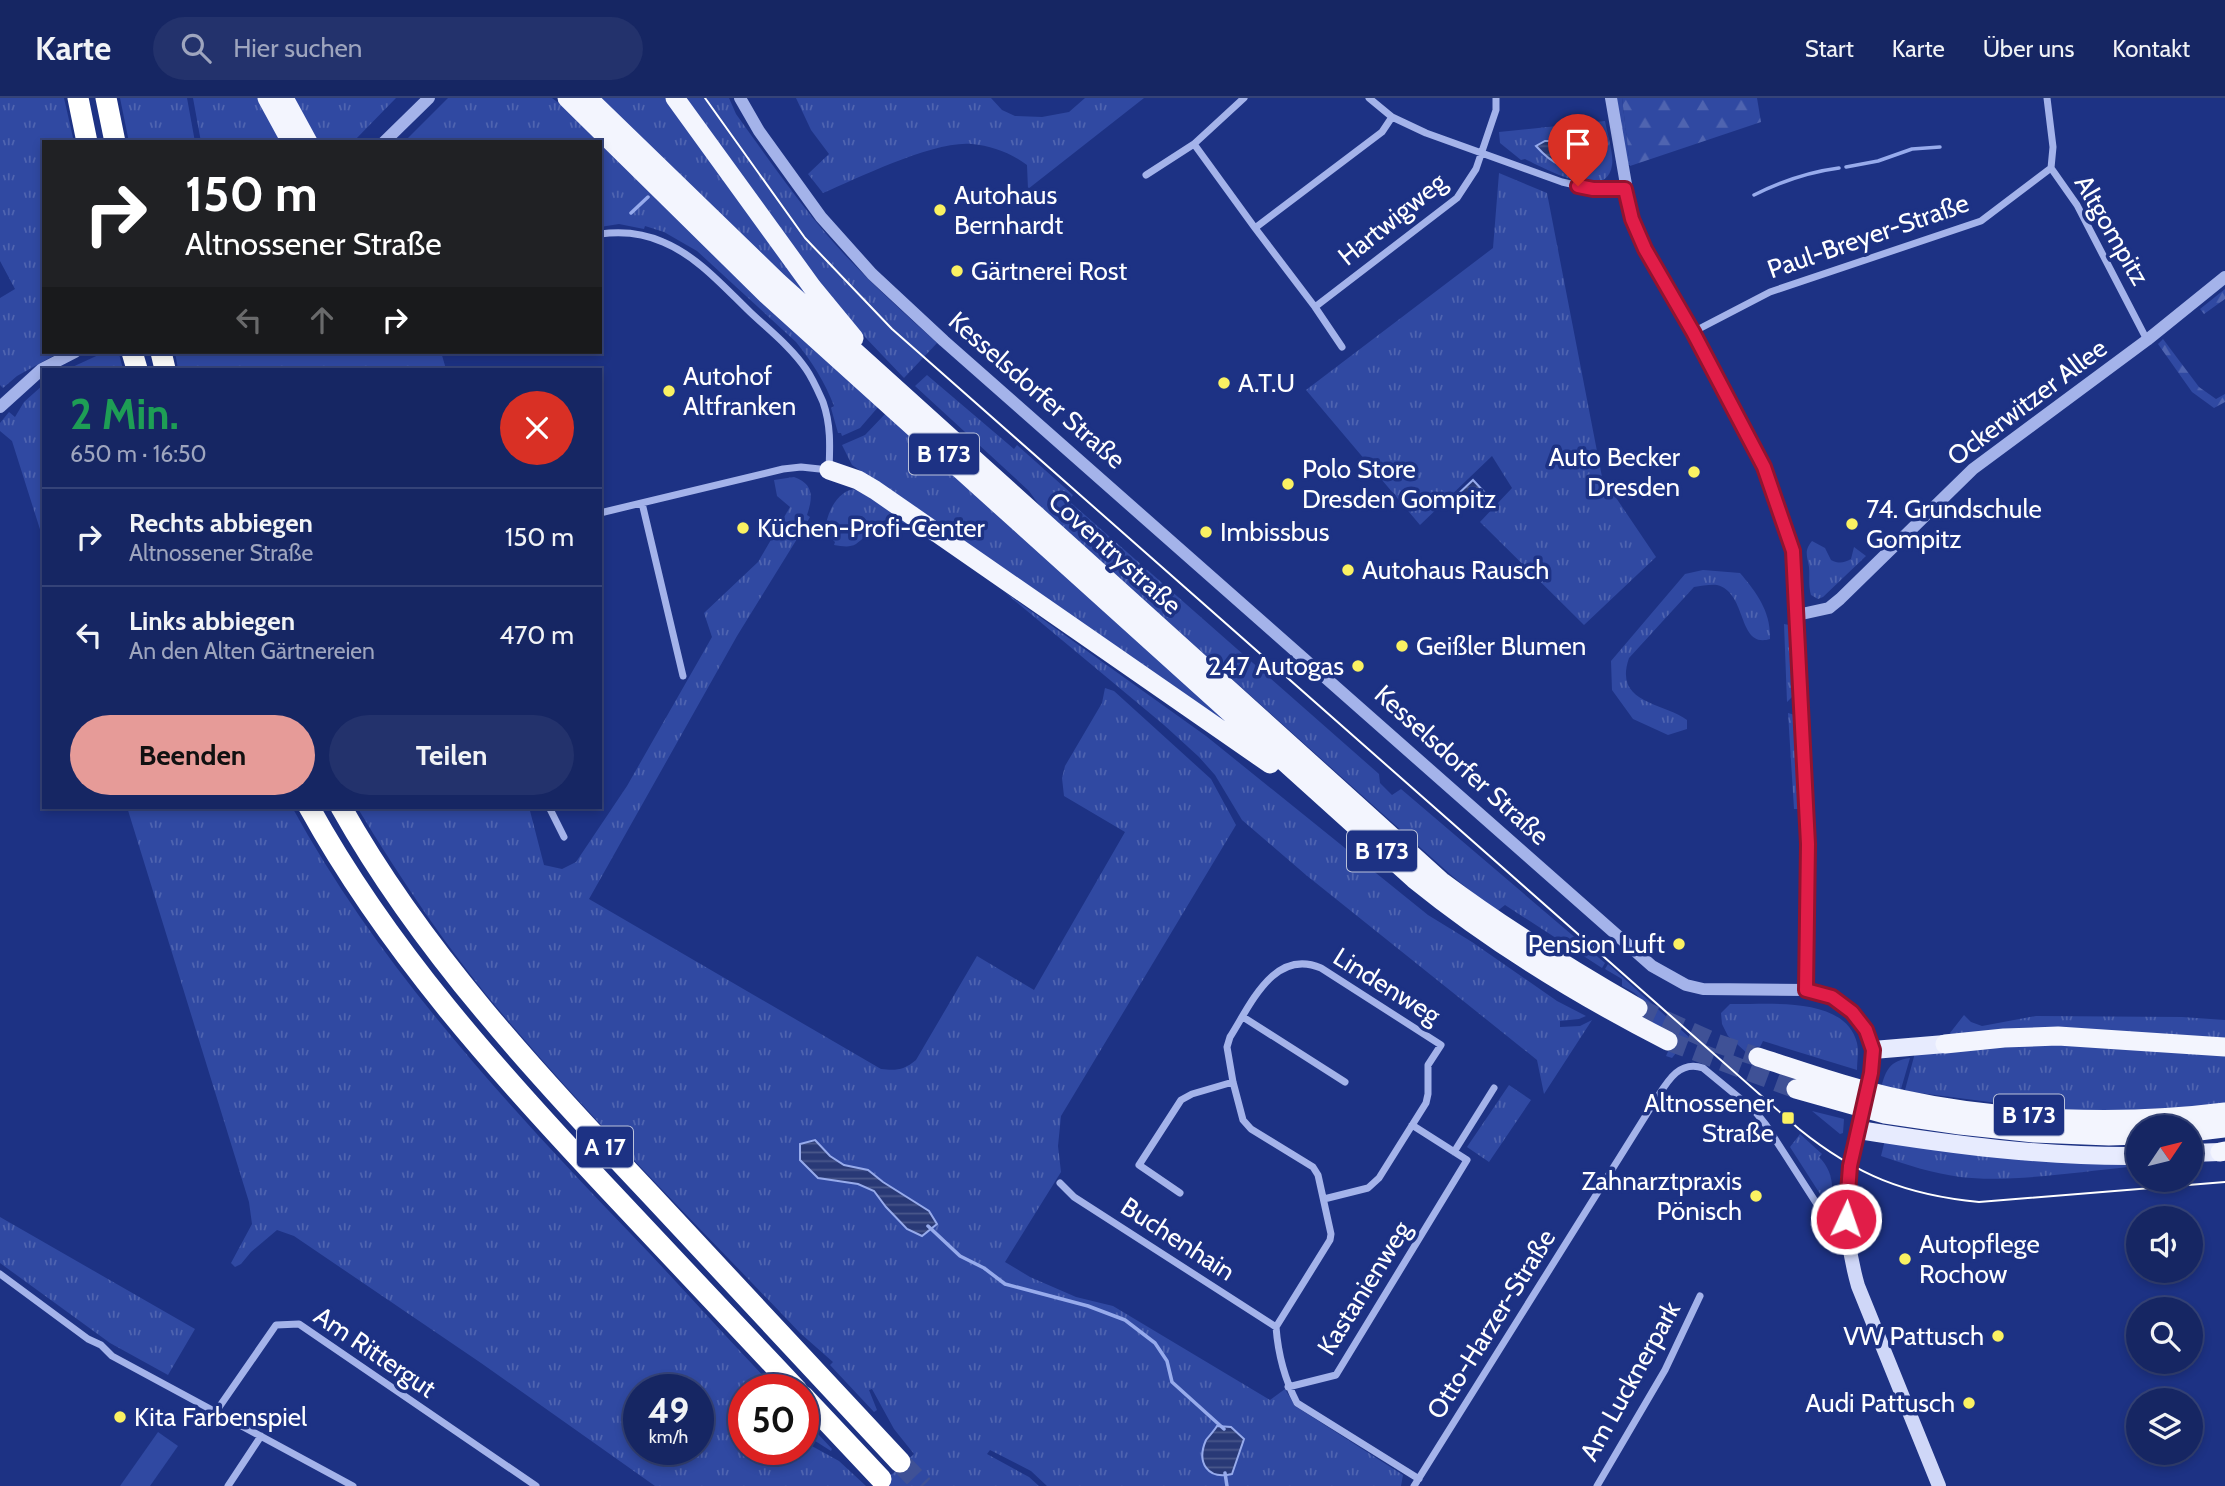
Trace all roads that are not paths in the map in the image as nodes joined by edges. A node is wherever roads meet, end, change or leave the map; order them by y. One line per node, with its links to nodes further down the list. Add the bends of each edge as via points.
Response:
1 (78, 98): 16 (highway)
2 (106, 98): 17 (highway)
3 (267, 98): 18 (highway)
4 (284, 98): 19 (highway)
5 (429, 98): 20 (street)
6 (567, 98): 43 (highway, B 173, via 767,295)
7 (588, 98): 36 (highway, Coventrystraße / B 173)
8 (675, 98): 36 (highway, via 812,287)
9 (740, 98): 49 (street, Kesselsdorfer Straße, via 821,217 872,274 1652,966 1703,989)
10 (1244, 98): 21 (street)
11 (1369, 98): 15 (street)
12 (1496, 98): 22 (street, Hartwigweg)
13 (1611, 98): 25 (street)
14 (2047, 98): 23 (street, Altgompitz)
15 (1392, 117): 22 (street); 26 (street, via 1382,132)
16 (87, 140)
17 (115, 140)
18 (291, 140)
19 (307, 140)
20 (386, 140)
21 (1194, 144): 24 (street); 26 (street)
22 (1482, 152): 25 (street, via 1562,182 1593,189); 29 (street, Hartwigweg, via 1457,198)
23 (2051, 168): 30 (street, Paul-Breyer-Straße, via 1981,221 1770,292); 31 (street, Altgompitz, via 2077,205)
24 (1146, 175)
25 (1625, 189): 30 (street, via 1645,249)
26 (1255, 228): 29 (street)
27 (602, 234): 38 (street, via 642,235 687,254 780,340 807,371 822,400 831,436)
28 (2225, 277): 31 (street, Ockerwitzer Allee)
29 (1315, 307): 32 (street)
30 (1693, 332): 41 (street, via 1764,467 1780,510 1793,551)
31 (2147, 340): 41 (street, Ockerwitzer Allee, via 1973,469 1829,608)
32 (1342, 347)
33 (71, 354): 34 (street)
34 (44, 368)
35 (42, 369): 37 (street)
36 (894, 387): 50 (highway, Coventrystraße / B 173, via 1441,881 1502,926)
37 (0, 407)
38 (829, 470): 39 (street, via 783,469); 43 (highway, via 875,490)
39 (642, 503): 40 (street); 42 (street)
40 (602, 513)
41 (1797, 615): 49 (street, via 1808,844)
42 (683, 676)
43 (1321, 797): 52 (highway, B 173, via 1490,937 1565,986)
44 (310, 809): 78 (highway, A 17, via 391,935 468,1035)
45 (342, 809): 83 (highway, A 17, via 413,920 495,1026)
46 (550, 809): 47 (street)
47 (564, 837)
48 (1307, 962): 51 (street, Kastanienweg, via 1290,964 1271,975); 62 (street, Lindenweg, via 1441,1045 1428,1065 1426,1103)
49 (1806, 990): 55 (street, Kesselsdorfer Straße, via 1832,997 1852,1012 1866,1030)
50 (1638, 1008)
51 (1243, 1017): 57 (street, Kastanienweg, via 1227,1047); 58 (street)
52 (1668, 1041)
53 (1945, 1044): 54 (highway, via 2058,1036); 55 (main road)
54 (2225, 1047)
55 (1873, 1050): 63 (main road)
56 (1758, 1057): 61 (highway, B 173, via 1902,1100 1986,1112 2107,1120)
57 (1233, 1082): 72 (street, via 1181,1100 1139,1165); 73 (street, Kastanienweg, via 1243,1120 1313,1167)
58 (1345, 1082)
59 (1494, 1088): 68 (street)
60 (1796, 1089): 66 (highway, B 173, via 1922,1120 2034,1133)
61 (2225, 1112)
62 (1412, 1125): 68 (street); 73 (street, Lindenweg, via 1379,1178 1367,1188)
63 (1859, 1126): 70 (main road, via 1945,1144 2026,1153); 74 (main road)
64 (2225, 1128): 65 (highway)
65 (2203, 1131)
66 (2126, 1135)
67 (2223, 1151): 69 (main road)
68 (1454, 1152): 79 (street, Kastanienweg, via 1467,1160 1336,1375)
69 (2203, 1152)
70 (2126, 1156)
71 (1060, 1183): 77 (street, Buchenhain, via 1074,1197)
72 (1180, 1193)
73 (1324, 1199): 77 (street, Kastanienweg, via 1330,1240)
74 (1846, 1219): 85 (street, Otto-Harzer-Straße, via 1822,1212 1754,1110 1703,1068 1680,1069 1667,1082); 90 (main road, via 1858,1286)
75 (0, 1274): 80 (street, via 112,1356)
76 (1700, 1296): 89 (street, Am Lucknerpark, via 1665,1370)
77 (1276, 1327): 79 (street, Kastanienweg)
78 (782, 1374)
79 (1289, 1387): 85 (street, Kastanienweg, via 1307,1411)
80 (215, 1413): 82 (street); 88 (street, Am Rittergut, via 276,1325 299,1324)
81 (819, 1413): 84 (highway)
82 (261, 1436): 86 (street); 87 (street)
83 (900, 1462)
84 (881, 1479)
85 (1416, 1483)
86 (228, 1486)
87 (353, 1486)
88 (536, 1486)
89 (1597, 1486)
90 (1939, 1486)

